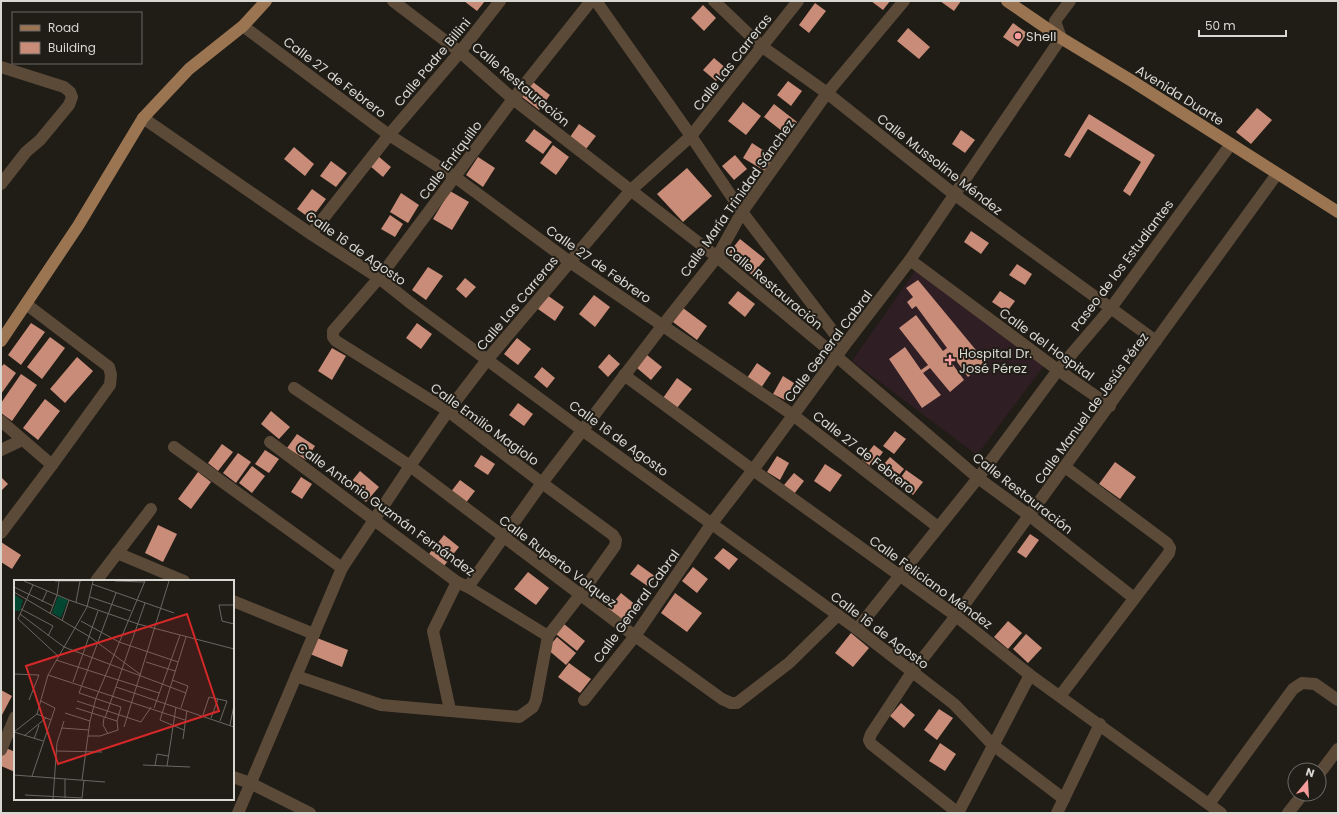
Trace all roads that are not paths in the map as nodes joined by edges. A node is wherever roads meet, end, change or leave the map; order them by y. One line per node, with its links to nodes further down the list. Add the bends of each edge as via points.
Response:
1 (266, 1): 11 (main road)
2 (393, 1): 14 (street, Calle Restauración)
3 (500, 1): 14 (street, Calle Padre Billini)
4 (591, 1): 17 (street, Calle Enriquillo)
5 (596, 1): 20 (street)
6 (714, 1): 13 (street, Calle Mussoline Méndez)
7 (798, 1): 13 (street, Calle Las Carreras)
8 (904, 1): 16 (street, Calle María Trinidad Sánchez)
9 (1007, 1): 12 (main road, Avenida Duarte)
10 (1070, 1): 12 (street, via 1055,21)
11 (243, 26): 18 (main road, via 189,69); 19 (street, Calle 27 de Febrero)
12 (1061, 38): 21 (main road, Avenida Duarte); 26 (street, Calle General Cabral)
13 (761, 46): 16 (street, Calle Mussoline Méndez); 20 (street, Calle Las Carreras)
14 (460, 52): 17 (street, Calle Restauración); 19 (street, Calle Padre Billini)
15 (1, 67): 24 (street, via 64,87 72,97 59,118 26,152)
16 (828, 93): 26 (street, Calle Mussoline Méndez); 27 (street, Calle María Trinidad Sánchez)
17 (513, 99): 23 (street, Calle Enriquillo); 25 (street, Calle Restauración)
18 (143, 118): 29 (street, Calle 16 de Agosto); 34 (main road, via 78,226)
19 (389, 135): 23 (street, Calle 27 de Febrero); 29 (street, Calle Padre Billini)
20 (691, 136): 25 (street, Calle Las Carreras); 27 (street)
21 (1231, 144): 22 (main road, Avenida Duarte); 35 (street, Paseo de los Estudiantes)
22 (1277, 174): 28 (main road, Avenida Duarte); 39 (street, Calle Manuel de Jesús Pérez)
23 (454, 177): 32 (street, Calle 27 de Febrero); 33 (street, Calle Enriquillo)
24 (1, 184)
25 (631, 190): 30 (street, Calle Restauración); 32 (street, Calle Las Carreras)
26 (955, 195): 31 (street, Calle General Cabral); 35 (street, Calle Mussoline Méndez)
27 (742, 212): 30 (street, Calle María Trinidad Sánchez); 40 (street)
28 (1338, 212)
29 (311, 234): 33 (street, Calle 16 de Agosto)
30 (717, 257): 36 (street, Calle María Trinidad Sánchez); 41 (street, Calle Restauración)
31 (910, 260): 40 (street, Calle General Cabral); 43 (street, Calle del Hospital)
32 (570, 262): 36 (street, Calle 27 de Febrero); 42 (street, Calle Las Carreras)
33 (379, 278): 37 (street, Calle Enriquillo, via 333,331); 42 (street, Calle 16 de Agosto)
34 (26, 304): 38 (main road); 55 (street, via 109,367 111,375 110,385)
35 (1111, 308): 39 (street, Calle Mussoline Méndez); 43 (street, Paseo de los Estudiantes)
36 (663, 325): 44 (street, Calle María Trinidad Sánchez); 48 (street, Calle 27 de Febrero)
37 (333, 337): 47 (street, Calle Emilio Magiolo)
38 (1, 341)
39 (1156, 341): 46 (street, Calle Manuel de Jesús Pérez)
40 (844, 346): 41 (street, Calle General Cabral)
41 (836, 356): 48 (street, Calle General Cabral); 59 (street, Calle Restauración)
42 (487, 360): 47 (street, Calle Las Carreras); 50 (street, Calle 16 de Agosto)
43 (1058, 370): 46 (street, Calle del Hospital); 59 (street, Paseo de los Estudiantes)
44 (624, 375): 50 (street, Calle María Trinidad Sánchez); 58 (street, Calle Feliciano Méndez)
45 (294, 388): 56 (street, Calle Ruperto Volquez)
46 (1110, 406): 57 (street, Calle Manuel de Jesús Pérez)
47 (448, 411): 56 (street, Calle Las Carreras); 60 (street, Calle Emilio Magiolo)
48 (794, 415): 58 (street, Calle General Cabral); 65 (street, Calle 27 de Febrero)
49 (1, 421): 51 (street)
50 (582, 430): 60 (street, Calle María Trinidad Sánchez); 64 (street, Calle 16 de Agosto)
51 (22, 440): 54 (street); 55 (street)
52 (270, 442): 63 (street, Calle Antonio Guzmán Fernández)
53 (174, 447): 69 (street)
54 (1, 450)
55 (52, 465): 66 (street)
56 (410, 466): 63 (street, Calle Las Carreras); 67 (street, Calle Ruperto Volquez)
57 (1065, 467): 62 (street, Calle Manuel de Jesús Pérez); 75 (street, via 1167,543 1170,548 1169,553)
58 (753, 470): 64 (street, Calle General Cabral); 70 (street, Calle Feliciano Méndez)
59 (978, 478): 62 (street, Calle Restauración); 65 (street, Paseo de los Estudiantes)
60 (542, 483): 67 (street, Calle María Trinidad Sánchez); 74 (street, Calle Emilio Magiolo, via 613,535 616,540 615,546)
61 (150, 509): 68 (street)
62 (1030, 516): 75 (street, Calle Restauración); 78 (street, Calle Manuel de Jesús Pérez)
63 (374, 519): 69 (street, Calle Las Carreras); 73 (street, Calle Antonio Guzmán Fernández)
64 (712, 523): 77 (street, Calle 16 de Agosto); 82 (street, Calle General Cabral)
65 (938, 527): 70 (street, Paseo de los Estudiantes)
66 (1, 533)
67 (504, 537): 73 (street, Calle María Trinidad Sánchez); 74 (street, Calle Ruperto Volquez)
68 (117, 553): 71 (street); 72 (street)
69 (342, 568): 80 (street, Calle Las Carreras)
70 (899, 576): 78 (street, Calle Feliciano Méndez); 79 (street, Paseo de los Estudiantes)
71 (97, 580)
72 (182, 580)
73 (463, 584): 81 (street, Calle Antonio Guzmán Fernández); 89 (street, Calle María Trinidad Sánchez, via 433,632)
74 (580, 595): 81 (street); 82 (street, Calle Ruperto Volquez)
75 (1134, 598): 86 (street)
76 (234, 601): 80 (street)
77 (838, 615): 79 (street, Calle 16 de Agosto); 82 (street, Calle Ruperto Volquez, via 789,663 737,703 722,699)
78 (956, 616): 83 (street, Calle Manuel de Jesús Pérez); 84 (street, Calle Feliciano Méndez)
79 (857, 629): 83 (street, Calle 16 de Agosto)
80 (314, 634): 85 (street, Calle Las Carreras)
81 (548, 636): 89 (street, via 533,707 519,717)
82 (635, 636): 87 (street, Calle General Cabral)
83 (912, 672): 92 (street, Calle 16 de Agosto, via 954,704); 103 (street, Calle Manuel de Jesús Pérez, via 869,740)
84 (1030, 675): 86 (street, Calle Feliciano Méndez); 92 (street)
85 (296, 676): 89 (street, via 381,705); 97 (street, Calle Las Carreras)
86 (1060, 696): 91 (street, Calle Feliciano Méndez)
87 (584, 700)
88 (1338, 700): 100 (street, via 1315,684 1302,683 1293,689)
89 (450, 710)
90 (14, 719): 93 (street)
91 (1100, 724): 98 (street); 100 (street, Calle Feliciano Méndez)
92 (993, 745): 98 (street, Calle 16 de Agosto); 103 (street)
93 (1, 750)
94 (1338, 750): 95 (street)
95 (1327, 764)
96 (234, 777): 97 (street)
97 (250, 783): 101 (street, Calle Las Carreras); 102 (street)
98 (1064, 799): 104 (street)
99 (1297, 802): 106 (street)
100 (1209, 804): 105 (street, Calle Feliciano Méndez)
101 (238, 813)
102 (310, 813)
103 (958, 813)
104 (1057, 813)
105 (1221, 813)
106 (1288, 813)

